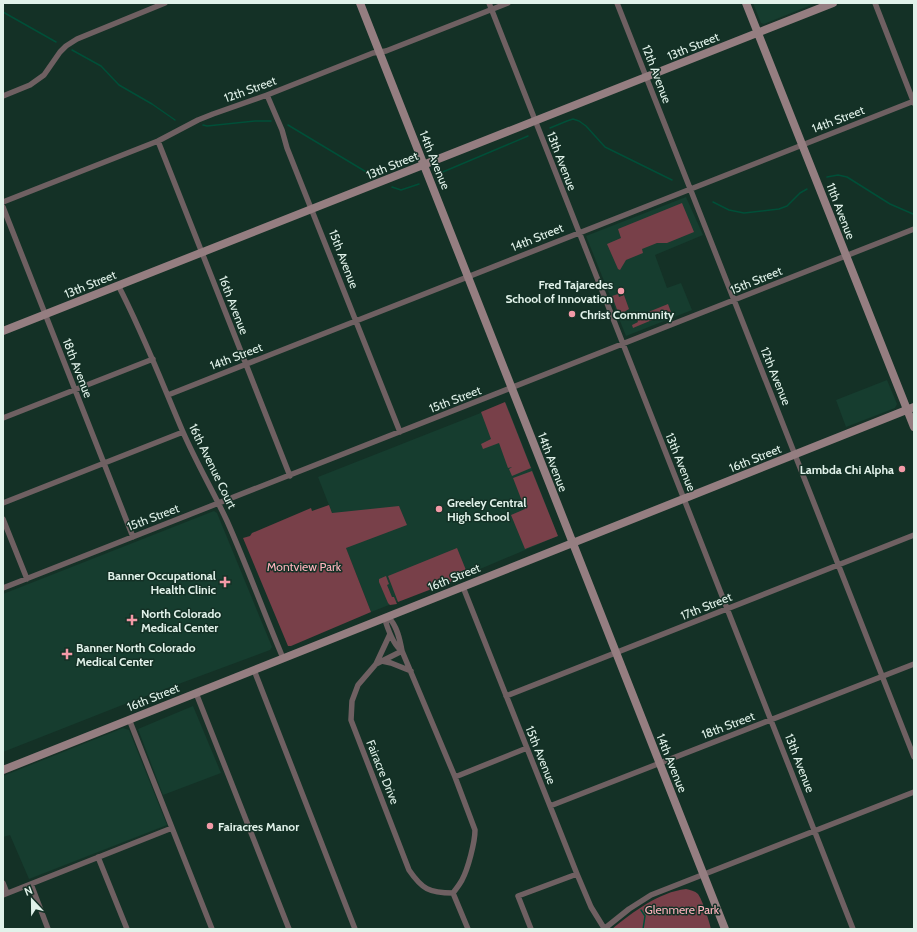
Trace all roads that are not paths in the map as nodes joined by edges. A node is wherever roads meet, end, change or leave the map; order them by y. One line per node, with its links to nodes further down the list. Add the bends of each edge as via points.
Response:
1 (165, 3): 14 (street, via 70,43 60,52 44,75 30,85)
2 (360, 3): 11 (street, 14th Avenue)
3 (489, 3): 9 (street, 13th Avenue)
4 (508, 3): 9 (street, 12th Street)
5 (617, 3): 12 (street, 12th Avenue)
6 (746, 3): 10 (street, 11th Avenue)
7 (833, 3): 10 (street, 13th Street)
8 (875, 3): 15 (street)
9 (491, 10): 11 (street, 12th Street); 16 (street, 13th Avenue)
10 (758, 33): 12 (street, 13th Street); 18 (street, 11th Avenue)
11 (380, 53): 13 (street, 12th Street); 19 (street, 14th Avenue)
12 (646, 77): 16 (street, 13th Street); 20 (street, 12th Avenue)
13 (266, 95): 17 (street, 12th Street, via 198,120); 23 (street, 15th Avenue)
14 (3, 96)
15 (914, 102): 18 (street, 14th Street)
16 (535, 121): 19 (street, 13th Street); 25 (street, 13th Avenue)
17 (158, 141): 21 (street, 12th Street); 26 (street, 16th Avenue)
18 (802, 145): 20 (street, 14th Street); 27 (street, 11th Avenue)
19 (424, 165): 23 (street, 13th Street); 28 (street, 14th Avenue)
20 (690, 189): 25 (street, 14th Street); 30 (street, 12th Avenue)
21 (3, 202)
22 (3, 207): 31 (street, 18th Avenue)
23 (313, 209): 26 (street, 13th Street); 32 (street, 15th Avenue)
24 (914, 229): 27 (street, 15th Street)
25 (579, 232): 28 (street, 14th Street); 34 (street, 13th Avenue)
26 (202, 253): 29 (street, 13th Street); 36 (street, 16th Avenue)
27 (846, 256): 30 (street, 15th Street); 40 (street, 11th Avenue)
28 (468, 276): 32 (street, 14th Street); 37 (street, 14th Avenue)
29 (118, 285): 31 (street, 13th Street); 35 (street, 16th Avenue Court, via 134,314)
30 (734, 301): 34 (street, 15th Street); 45 (street, 12th Avenue)
31 (45, 314): 33 (street, 13th Street); 38 (street, 18th Avenue)
32 (356, 321): 36 (street, 14th Street); 44 (street, 15th Avenue)
33 (3, 331)
34 (623, 345): 37 (street, 15th Street); 48 (street, 13th Avenue)
35 (153, 359): 38 (street); 39 (street, 16th Avenue Court)
36 (245, 364): 39 (street, 14th Street); 47 (street, 16th Avenue)
37 (512, 388): 44 (street, 15th Street); 54 (street, 14th Avenue)
38 (75, 390): 41 (street); 46 (street, 18th Avenue)
39 (168, 395): 43 (street, 16th Avenue Court)
40 (911, 409): 42 (street, 11th Avenue); 45 (street, 16th Street)
41 (3, 418)
42 (914, 428)
43 (183, 432): 46 (street); 50 (street, 16th Avenue Court)
44 (400, 432): 47 (street, 15th Street)
45 (795, 455): 48 (street, 16th Street); 55 (street, 12th Avenue)
46 (104, 463): 49 (street); 53 (street, 18th Avenue)
47 (290, 476): 50 (street, 15th Street)
48 (684, 499): 54 (street, 16th Street); 59 (street, 13th Avenue)
49 (3, 503)
50 (219, 504): 53 (street, 15th Street); 64 (street, 16th Avenue Court)
51 (3, 519): 56 (street)
52 (914, 535): 55 (street, 17th Street)
53 (133, 537): 56 (street, 15th Street)
54 (572, 543): 57 (street, 16th Street); 63 (street, 14th Avenue)
55 (839, 565): 59 (street, 17th Street); 70 (street, 12th Avenue)
56 (27, 579): 58 (street, 15th Street)
57 (463, 587): 60 (street, 16th Street); 72 (street, 15th Avenue)
58 (3, 588)
59 (728, 609): 63 (street, 17th Street); 74 (street, 13th Avenue)
60 (388, 617): 61 (street, via 386,623); 62 (street, via 393,621); 64 (street, 16th Street)
61 (390, 634): 62 (street); 66 (street)
62 (402, 652): 65 (street, Fairacre Drive); 69 (street)
63 (616, 653): 72 (street, 17th Street); 77 (street, 14th Avenue)
64 (283, 658): 68 (street, 16th Street)
65 (382, 661): 66 (street, Fairacre Drive); 69 (street)
66 (376, 664): 89 (street, Fairacre Drive, via 358,685 352,701 351,720 354,730 409,870 419,883 429,890)
67 (914, 664): 70 (street, 18th Street)
68 (254, 670): 71 (street, 16th Street); 95 (street)
69 (411, 671): 79 (street)
70 (882, 676): 74 (street, 18th Street); 76 (street, 12th Avenue)
71 (196, 693): 73 (street, 16th Street); 94 (street)
72 (506, 696): 75 (street, 15th Avenue)
73 (129, 719): 78 (street, 16th Street); 82 (street)
74 (771, 720): 77 (street, 18th Street); 83 (street, 13th Avenue)
75 (527, 748): 79 (street); 81 (street, 15th Avenue)
76 (914, 757)
77 (660, 764): 81 (street, 18th Street); 86 (street, 14th Avenue)
78 (3, 770)
79 (455, 777): 89 (street, via 475,837 462,879)
80 (914, 792): 83 (street)
81 (550, 806): 85 (street, 15th Avenue)
82 (172, 828): 84 (street); 93 (street)
83 (814, 831): 86 (street); 100 (street, 13th Avenue)
84 (98, 857): 88 (street); 92 (street)
85 (577, 874): 97 (street, via 518,896); 98 (street, 15th Avenue)
86 (703, 874): 98 (street, via 642,900); 99 (street, 14th Avenue)
87 (3, 883): 90 (street)
88 (31, 884): 90 (street); 91 (street)
89 (453, 893): 96 (street)
90 (5, 894)
91 (48, 929)
92 (127, 929)
93 (212, 929)
94 (289, 929)
95 (355, 929)
96 (468, 929)
97 (531, 929)
98 (604, 929)
99 (725, 929)
100 (853, 929)

